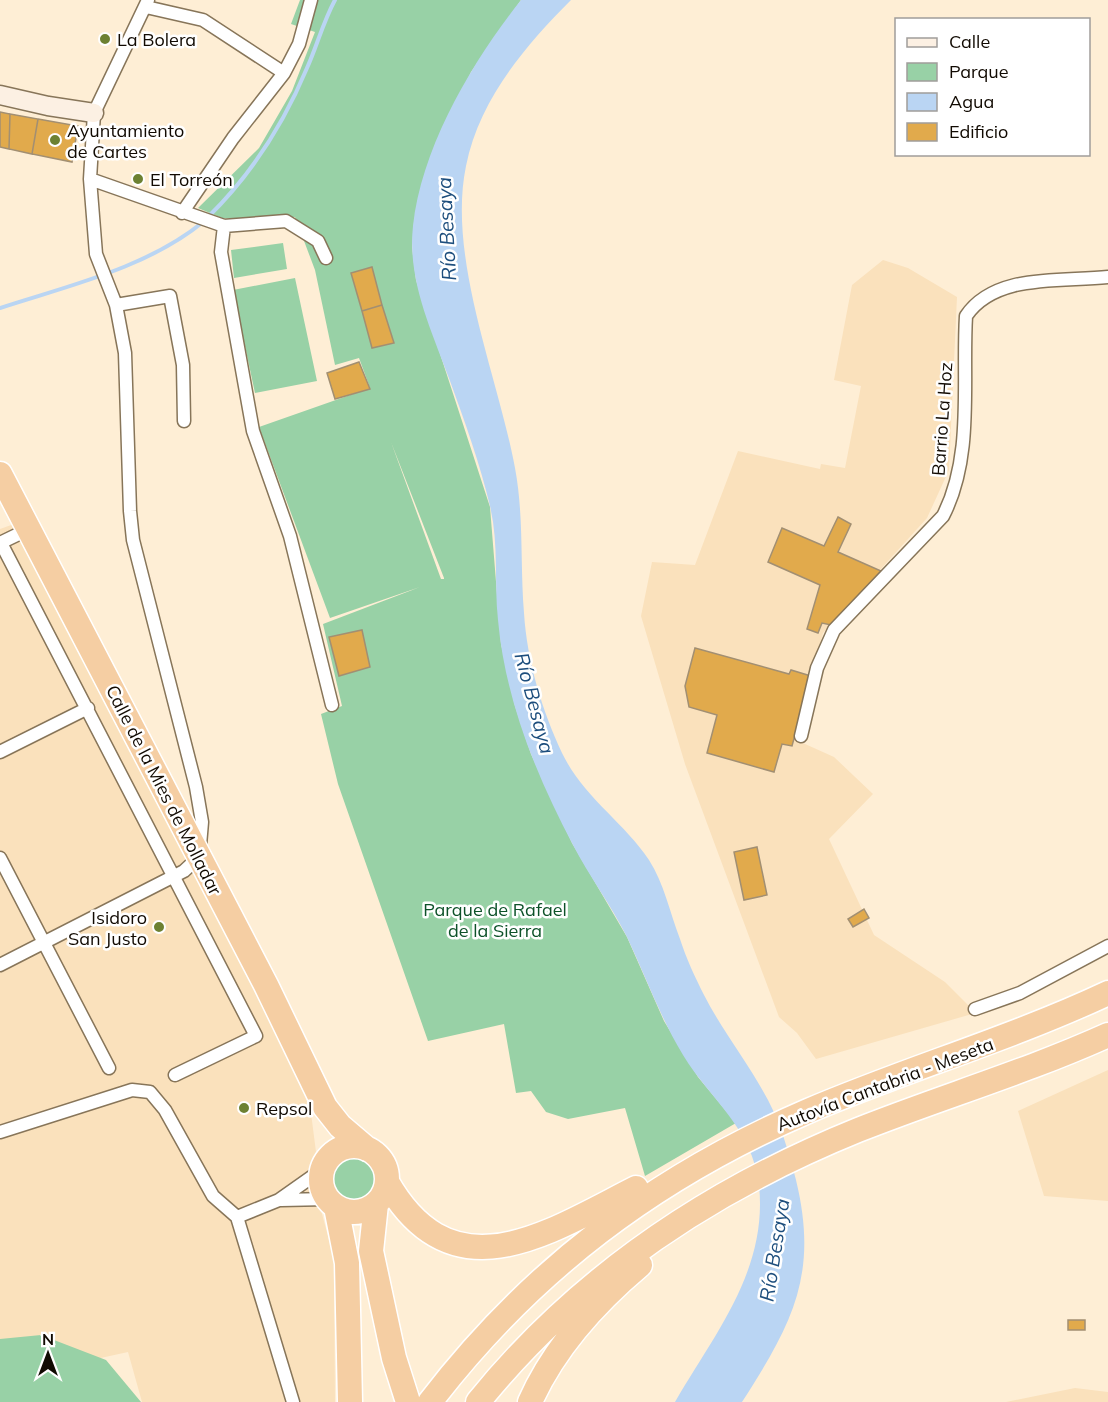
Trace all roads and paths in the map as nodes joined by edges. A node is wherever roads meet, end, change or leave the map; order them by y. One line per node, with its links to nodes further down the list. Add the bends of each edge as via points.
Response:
1 (311, 0): 3 (street, via 299,44)
2 (147, 4): 3 (street, via 203,20); 5 (street)
3 (284, 73): 7 (street)
4 (0, 95): 5 (street)
5 (94, 112): 6 (street)
6 (90, 179): 7 (street); 11 (street, via 96,254)
7 (182, 213): 8 (street)
8 (220, 225): 9 (street, via 286,221 318,241); 16 (street, via 221,252 253,430 290,536)
9 (326, 258)
10 (1108, 277): 18 (street, Barrio La Hoz, via 1007,285 970,310 966,316 961,453 951,501 943,516 834,630 817,668)
11 (116, 305): 12 (street, via 170,296 183,365); 20 (street, via 128,382 133,540 196,787 202,822)
12 (184, 421)
13 (0, 474): 14 (highway, Calle de la Mies de Molladar)
14 (28, 529): 15 (street); 20 (highway, Calle de la Mies de Molladar)
15 (1, 543): 17 (street)
16 (332, 705)
17 (88, 708): 19 (street); 22 (street)
18 (801, 736)
19 (0, 752)
20 (199, 857): 22 (street); 31 (highway, Calle de la Mies de Molladar)
21 (0, 858): 23 (street)
22 (175, 876): 23 (street); 30 (street, via 256,1036)
23 (44, 942): 25 (street); 29 (street)
24 (1108, 946): 27 (street, via 1020,993)
25 (0, 964)
26 (1108, 993): 36 (highway, via 1050,1020 1020,1022 746,1129)
27 (975, 1009)
28 (1108, 1035): 41 (highway, Autovía Cantabria - Meseta, via 770,1169)
29 (109, 1068)
30 (176, 1075)
31 (325, 1107): 33 (highway, Calle de la Mies de Molladar); 34 (highway, Calle de la Mies de Molladar)
32 (0, 1132): 40 (street, via 132,1090 150,1092 165,1110 213,1196)
33 (367, 1149): 34 (highway, via 340,1150); 35 (highway, via 382,1162)
34 (324, 1166): 37 (street); 39 (highway, via 322,1184)
35 (387, 1182): 36 (highway, via 409,1215 433,1233 462,1244 490,1247 542,1236); 38 (highway)
36 (650, 1188): 46 (highway, via 529,1291 482,1338)
37 (279, 1200): 39 (street); 40 (street)
38 (376, 1204): 39 (highway, via 356,1212); 42 (highway)
39 (336, 1205): 42 (highway); 45 (highway, via 347,1263)
40 (237, 1217): 44 (street)
41 (677, 1229): 47 (highway, Autovía Cantabria - Meseta, via 604,1275 530,1343); 48 (highway, via 584,1320 552,1361)
42 (371, 1251): 43 (highway, via 386,1326)
43 (406, 1396)
44 (293, 1402)
45 (350, 1402)
46 (430, 1402)
47 (477, 1402)
48 (530, 1402)

